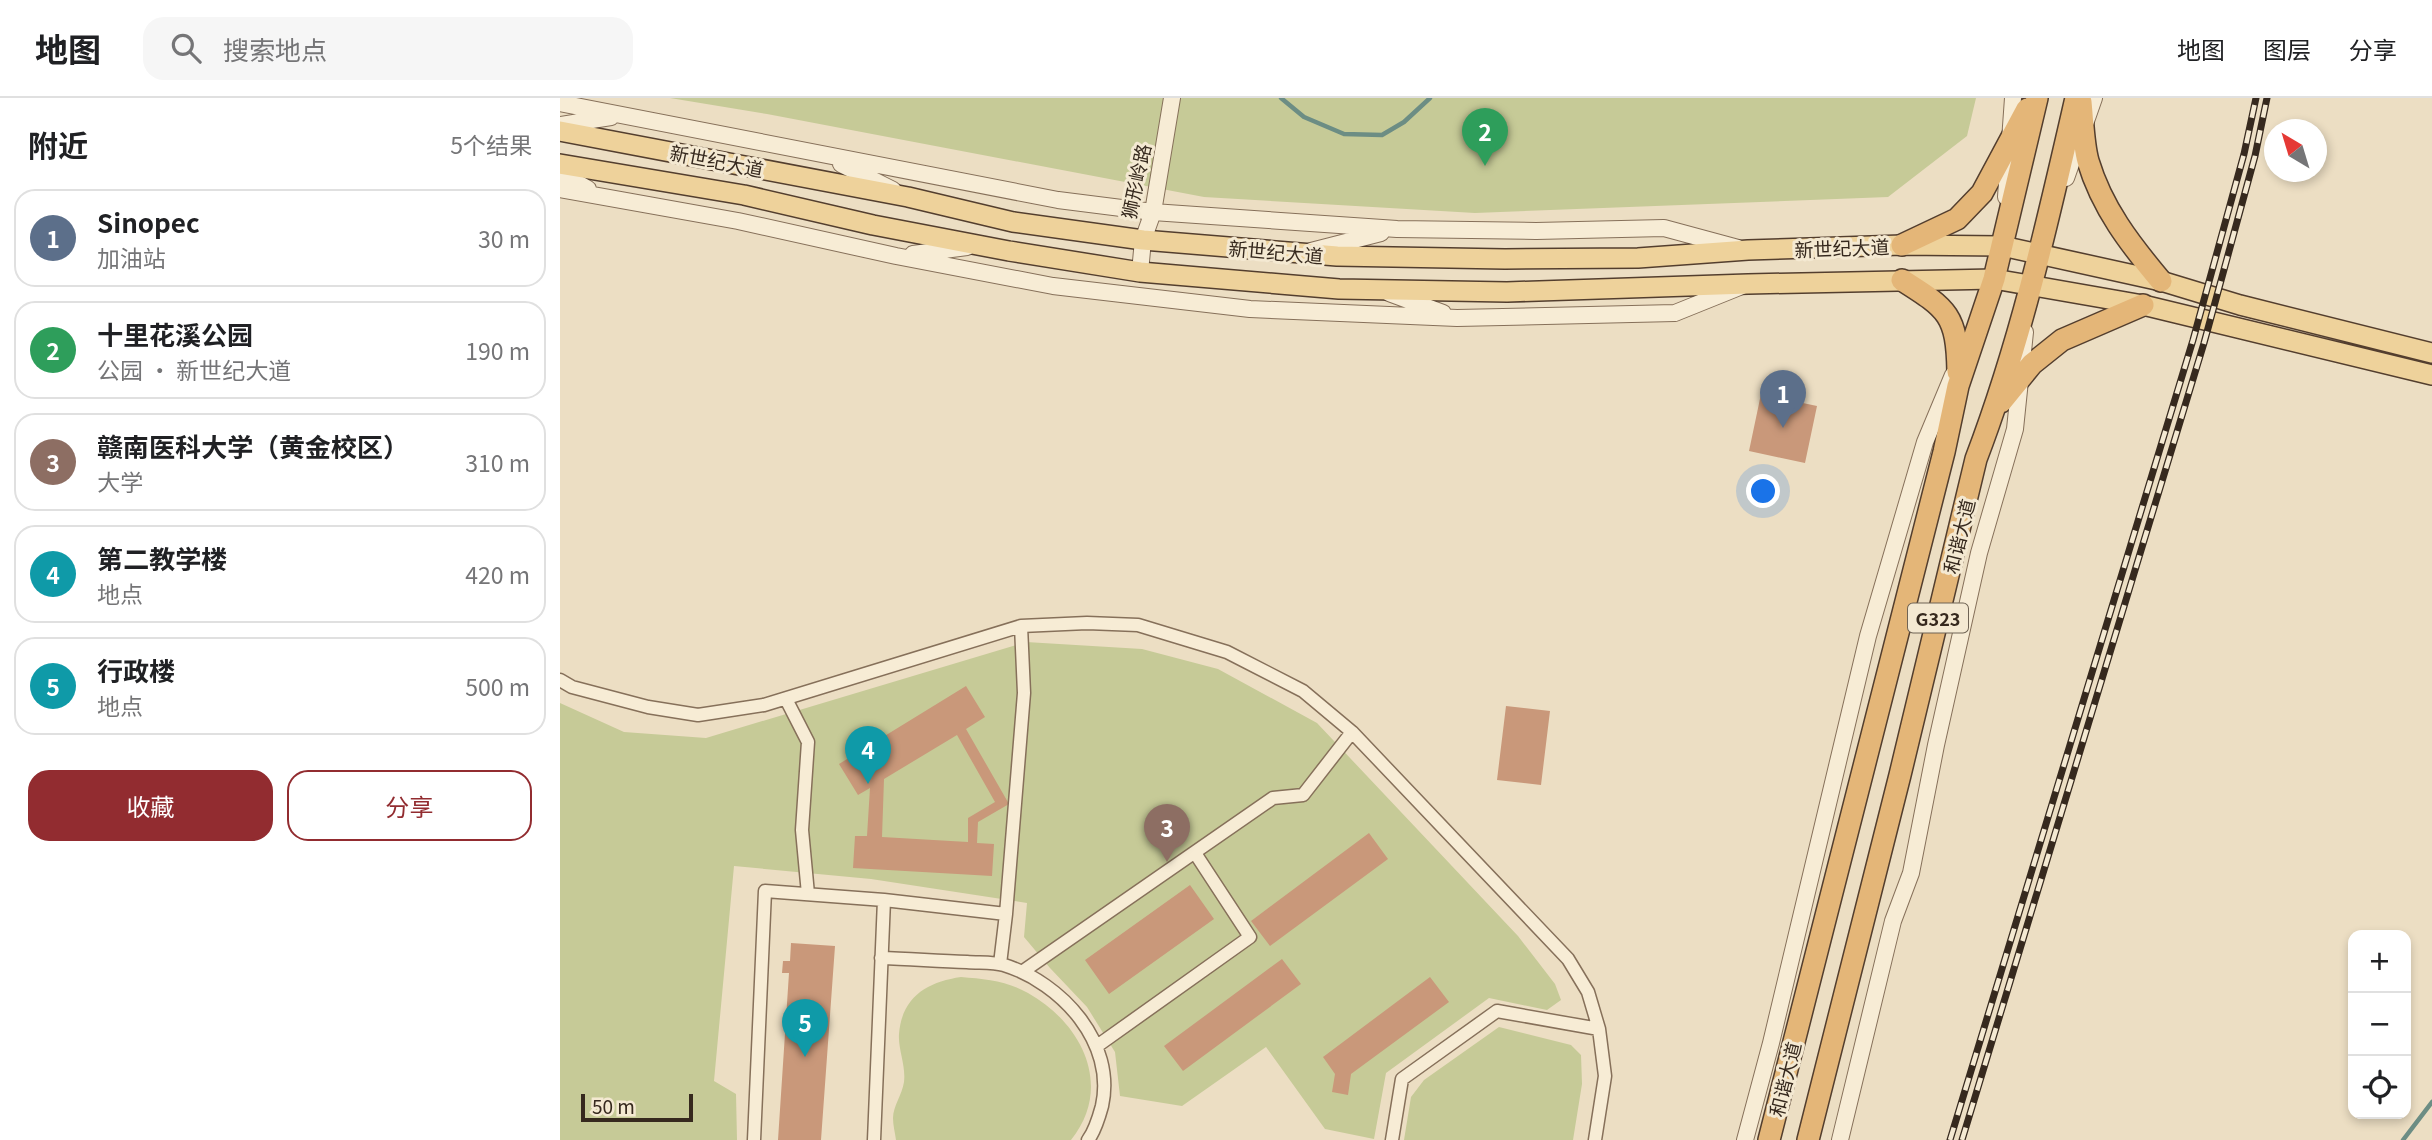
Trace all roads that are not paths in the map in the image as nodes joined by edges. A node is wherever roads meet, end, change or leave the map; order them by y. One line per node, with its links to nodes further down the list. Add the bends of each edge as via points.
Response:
1 (1172, 98): 18 (street, 狮形岭路)
2 (2013, 98): 11 (street)
3 (2035, 98): 11 (highway); 23 (highway, G323)
4 (2078, 98): 9 (highway); 26 (highway, 和谐大道 / G323)
5 (2094, 98): 9 (street)
6 (560, 103): 7 (street)
7 (623, 114): 8 (street); 12 (street)
8 (560, 125)
9 (2084, 127): 26 (street); 31 (highway, via 2087,159 2101,196 2122,233)
10 (560, 131): 17 (main road, 新世纪大道)
11 (2010, 141): 22 (highway, via 1982,193 1957,219); 23 (street)
12 (823, 155): 17 (street); 18 (street, via 1058,200)
13 (560, 164): 21 (main road, 新世纪大道, via 744,195)
14 (560, 173): 16 (street)
15 (560, 189): 16 (street)
16 (600, 196): 27 (street)
17 (908, 197): 20 (main road, 新世纪大道, via 1013,222)
18 (1153, 212): 19 (street); 20 (street, 狮形岭路)
19 (1397, 229): 24 (street, via 1664,228); 25 (street)
20 (1143, 240): 25 (main road, 新世纪大道); 28 (street, 狮形岭路)
21 (979, 245): 27 (street); 28 (main road, 新世纪大道)
22 (1902, 245): 23 (main road, 新世纪大道); 24 (main road, 新世纪大道)
23 (2002, 246): 26 (main road, 新世纪大道); 29 (highway, 和谐大道 / G323)
24 (1748, 250): 25 (main road, 新世纪大道, via 1638,258 1505,259)
25 (1303, 253)
26 (2040, 253): 31 (main road, 新世纪大道); 33 (highway, 和谐大道 / G323)
27 (896, 256): 36 (street, via 1053,286 1250,309)
28 (1140, 272): 34 (main road, 新世纪大道)
29 (1994, 279): 30 (main road, 新世纪大道); 33 (main road, 新世纪大道); 38 (highway, 和谐大道 / G323)
30 (1902, 280): 32 (main road, 新世纪大道); 38 (highway, via 1948,314 1957,340)
31 (2161, 281): 37 (main road, 新世纪大道)
32 (1748, 284): 34 (main road, 新世纪大道, via 1520,292); 36 (street, via 1675,313)
33 (2031, 287): 35 (main road, 新世纪大道); 40 (street); 41 (highway, 和谐大道 / G323)
34 (1383, 291): 36 (street)
35 (2143, 305): 39 (main road, 新世纪大道); 40 (highway, via 2062,340)
36 (1457, 318)
37 (2432, 353)
38 (1958, 375): 60 (street, via 1924,442 1868,636); 61 (highway, 和谐大道 / G323, via 1940,466)
39 (2432, 375)
40 (2019, 380): 41 (highway); 63 (street, via 2015,429 1979,553 1911,873 1893,920)
41 (1995, 409): 62 (highway, 和谐大道 / G323, via 1976,458)
42 (1021, 626): 44 (street); 45 (street, via 1138,625 1227,652 1303,691); 49 (street, via 1024,693)
43 (560, 680): 44 (street, via 648,707 698,715)
44 (786, 699): 47 (street, via 808,742 802,830)
45 (1352, 732): 46 (street, via 1303,794 1273,798); 53 (street, via 1568,959 1588,992)
46 (1195, 853): 52 (street); 54 (street, via 1250,937)
47 (808, 894): 48 (street); 55 (street, via 765,891)
48 (884, 900): 49 (street); 50 (street)
49 (1006, 914): 51 (street)
50 (881, 958): 51 (street); 56 (street)
51 (1000, 964): 52 (street)
52 (1022, 972): 54 (street, via 1054,991)
53 (1599, 1029): 58 (street, via 1497,1011 1402,1079); 59 (street, via 1605,1076)
54 (1097, 1046): 57 (street, via 1105,1094)
55 (754, 1140)
56 (874, 1140)
57 (1088, 1140)
58 (1392, 1140)
59 (1595, 1140)
60 (1745, 1140)
61 (1769, 1140)
62 (1808, 1140)
63 (1840, 1140)

